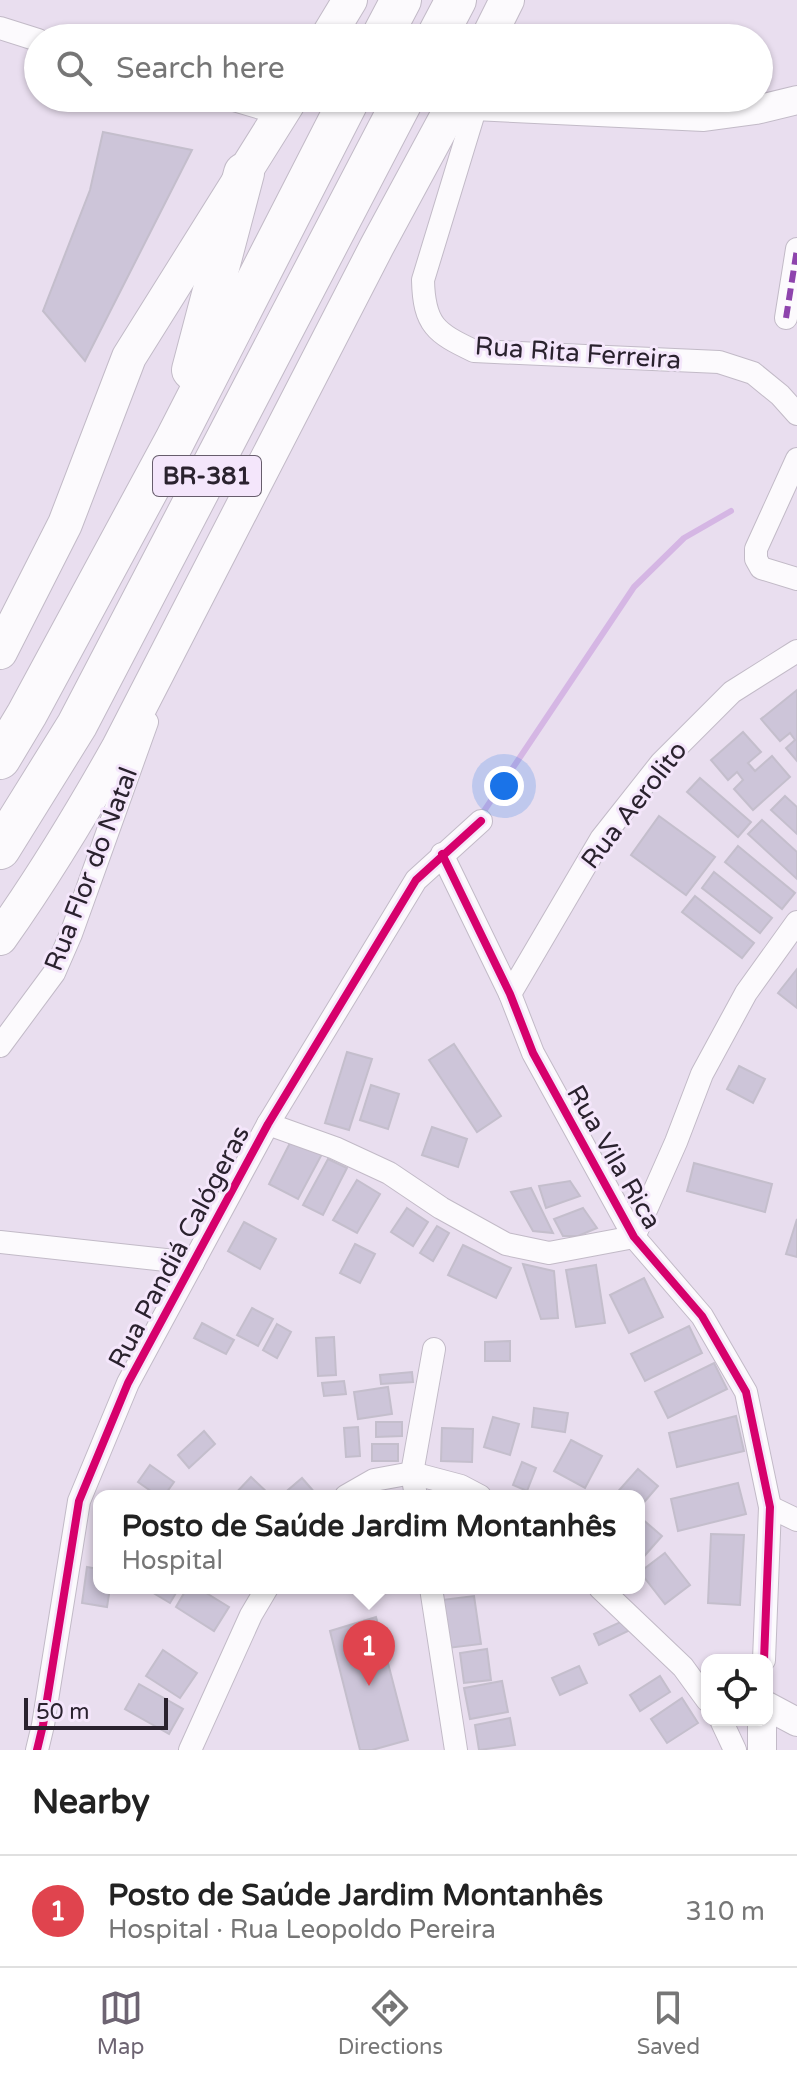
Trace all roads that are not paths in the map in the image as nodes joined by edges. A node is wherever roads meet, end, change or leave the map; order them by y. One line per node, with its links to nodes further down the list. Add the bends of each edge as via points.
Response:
1 (350, 0): 5 (main road)
2 (401, 0): 6 (highway)
3 (456, 0): 7 (highway)
4 (507, 0): 8 (main road)
5 (335, 24)
6 (388, 24)
7 (443, 24)
8 (495, 24)
9 (0, 28): 10 (street)
10 (24, 36)
11 (797, 100): 12 (street)
12 (773, 106)
13 (282, 112): 20 (main road)
14 (343, 112): 24 (highway, BR-381)
15 (397, 112): 32 (highway, BR-381, via 77,725)
16 (457, 112): 29 (main road, via 377,246)
17 (460, 112): 23 (street, Rua Rita Ferreira, via 423,280 430,322 448,339 474,351 719,362 753,373)
18 (618, 112): 19 (street, via 704,117)
19 (741, 112)
20 (244, 173): 24 (highway); 28 (main road, via 129,357 65,524)
21 (797, 249): 22 (street)
22 (786, 318)
23 (797, 414)
24 (174, 442): 30 (highway, BR-381)
25 (797, 459): 26 (street, via 756,549 761,568)
26 (797, 579)
27 (797, 651): 36 (street, Rua Aerolito, via 732,692 661,763 601,839)
28 (0, 652)
29 (154, 679): 35 (main road, via 82,813); 37 (street, Rua Flor do Natal, via 147,724 71,934 54,973)
30 (0, 759)
31 (481, 821): 33 (street, Rua Pandiá Calógeras)
32 (0, 849)
33 (442, 854): 36 (street, Rua Vila Rica); 38 (street, Rua Pandiá Calógeras, via 416,880)
34 (797, 922): 39 (street, via 746,993 702,1074)
35 (0, 938)
36 (510, 994): 39 (street, Rua Vila Rica, via 533,1053)
37 (0, 1046)
38 (268, 1124): 39 (street, via 389,1173 506,1244 549,1253); 41 (street, Rua Pandiá Calógeras)
39 (634, 1237): 47 (street, Rua Vila Rica, via 702,1316 746,1392)
40 (0, 1242): 41 (street)
41 (193, 1263): 58 (street, Rua Pandiá Calógeras, via 128,1383 79,1501)
42 (434, 1349): 43 (street)
43 (412, 1473): 44 (street, via 374,1480); 45 (street); 46 (street)
44 (356, 1490)
45 (415, 1490)
46 (469, 1490)
47 (770, 1507): 48 (street); 52 (street, Rua Vila Rica)
48 (797, 1520)
49 (263, 1594): 59 (street)
50 (432, 1594): 60 (street)
51 (606, 1594): 53 (street, via 683,1667)
52 (764, 1654)
53 (701, 1692)
54 (773, 1709): 55 (street)
55 (797, 1722)
56 (724, 1726): 61 (street)
57 (762, 1726): 62 (street)
58 (37, 1750)
59 (190, 1750)
60 (456, 1750)
61 (735, 1750)
62 (762, 1750)

